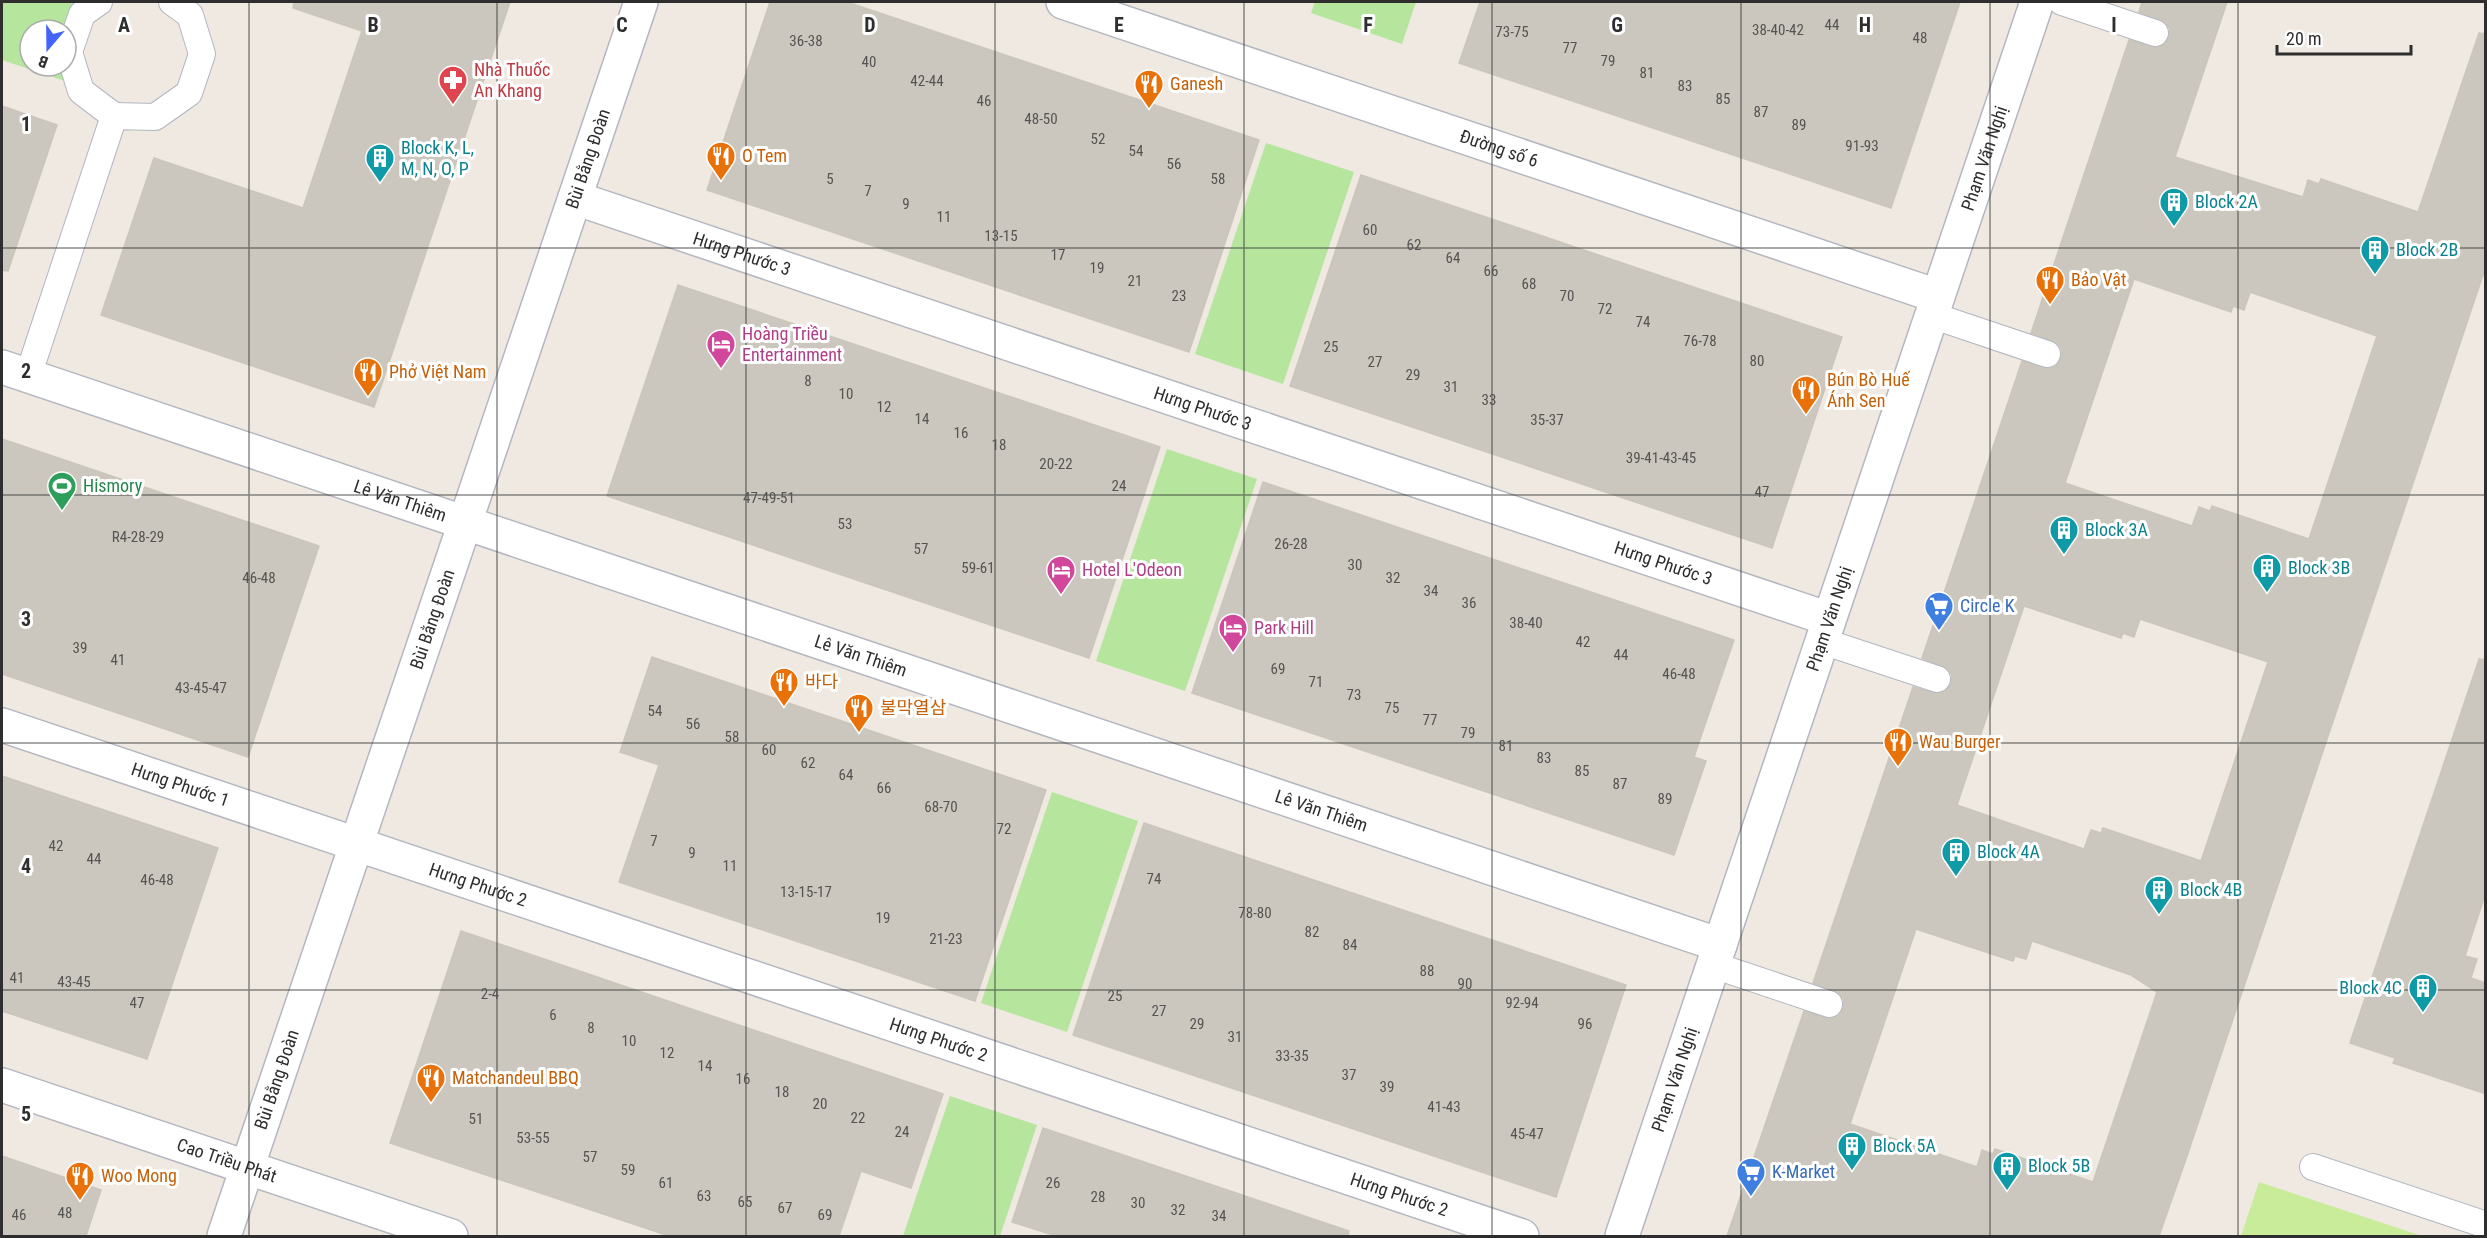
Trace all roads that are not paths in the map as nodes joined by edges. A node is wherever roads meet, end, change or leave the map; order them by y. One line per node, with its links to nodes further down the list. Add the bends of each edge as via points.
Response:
1 (99, 2): 8 (lane, via 82,14 69,52 81,91)
2 (172, 2): 8 (lane, via 190,15 202,54 189,93 155,117)
3 (641, 2): 9 (street, Bùi Bằng Đoàn)
4 (1063, 2): 10 (street, Đường số 6)
5 (2037, 2): 10 (street, Phạm Văn Nghị)
6 (2062, 2): 7 (lane)
7 (2155, 33)
8 (114, 116): 12 (lane)
9 (575, 198): 13 (street, Bùi Bằng Đoàn); 14 (street, Hưng Phước 3)
10 (1934, 305): 11 (lane); 14 (street, Phạm Văn Nghị)
11 (2047, 354)
12 (14, 371): 13 (street, Lê Văn Thiêm)
13 (466, 523): 17 (street, Bùi Bằng Đoàn); 18 (street, Lê Văn Thiêm)
14 (1826, 630): 15 (lane); 18 (street, Phạm Văn Nghị)
15 (1937, 679)
16 (2, 725): 17 (street, Hưng Phước 1)
17 (357, 845): 22 (street, Bùi Bằng Đoàn); 26 (street, Hưng Phước 2)
18 (1717, 955): 19 (lane); 27 (street, Phạm Văn Nghị)
19 (1829, 1004)
20 (2, 1085): 22 (street, Cao Triều Phát)
21 (2313, 1167): 23 (lane)
22 (247, 1168): 24 (street, Bùi Bằng Đoàn); 25 (street, Cao Triều Phát)
23 (2486, 1225)
24 (224, 1236)
25 (452, 1236)
26 (1522, 1236)
27 (1622, 1236)

